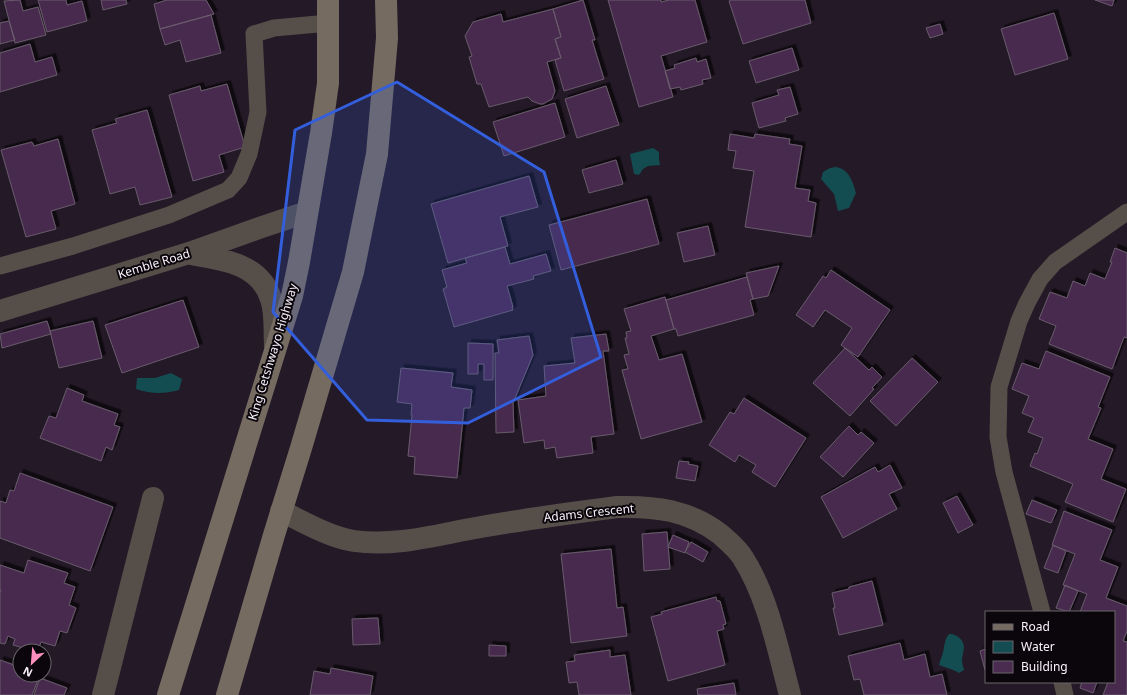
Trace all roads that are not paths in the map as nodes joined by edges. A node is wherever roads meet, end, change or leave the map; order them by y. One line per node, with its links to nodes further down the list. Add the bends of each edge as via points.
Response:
1 (328, 0): 3 (main road, King Cetshwayo Highway)
2 (386, 0): 11 (main road, via 387,38 377,154 358,249)
3 (329, 23): 4 (main road, King Cetshwayo Highway, via 328,83); 7 (lane, via 274,28 254,34 258,112 249,154 239,178 228,190 169,215)
4 (307, 212): 6 (street, Kemble Road); 9 (main road, King Cetshwayo Highway, via 292,296)
5 (1127, 212): 12 (lane, via 1055,262 1040,279 1019,321 999,387 997,413 1004,472)
6 (189, 253): 8 (street, Kemble Road); 9 (street, via 228,260 245,268 260,280 271,298)
7 (0, 266)
8 (0, 311)
9 (275, 347): 15 (main road, King Cetshwayo Highway)
10 (153, 498): 14 (street)
11 (281, 511): 16 (main road); 17 (street, Adams Crescent, via 334,535 372,543 435,537 480,527 617,507 665,509 693,518 710,527 743,556 766,609)
12 (1042, 611)
13 (1062, 683): 18 (lane)
14 (103, 695)
15 (168, 695)
16 (227, 695)
17 (790, 695)
18 (1066, 695)

